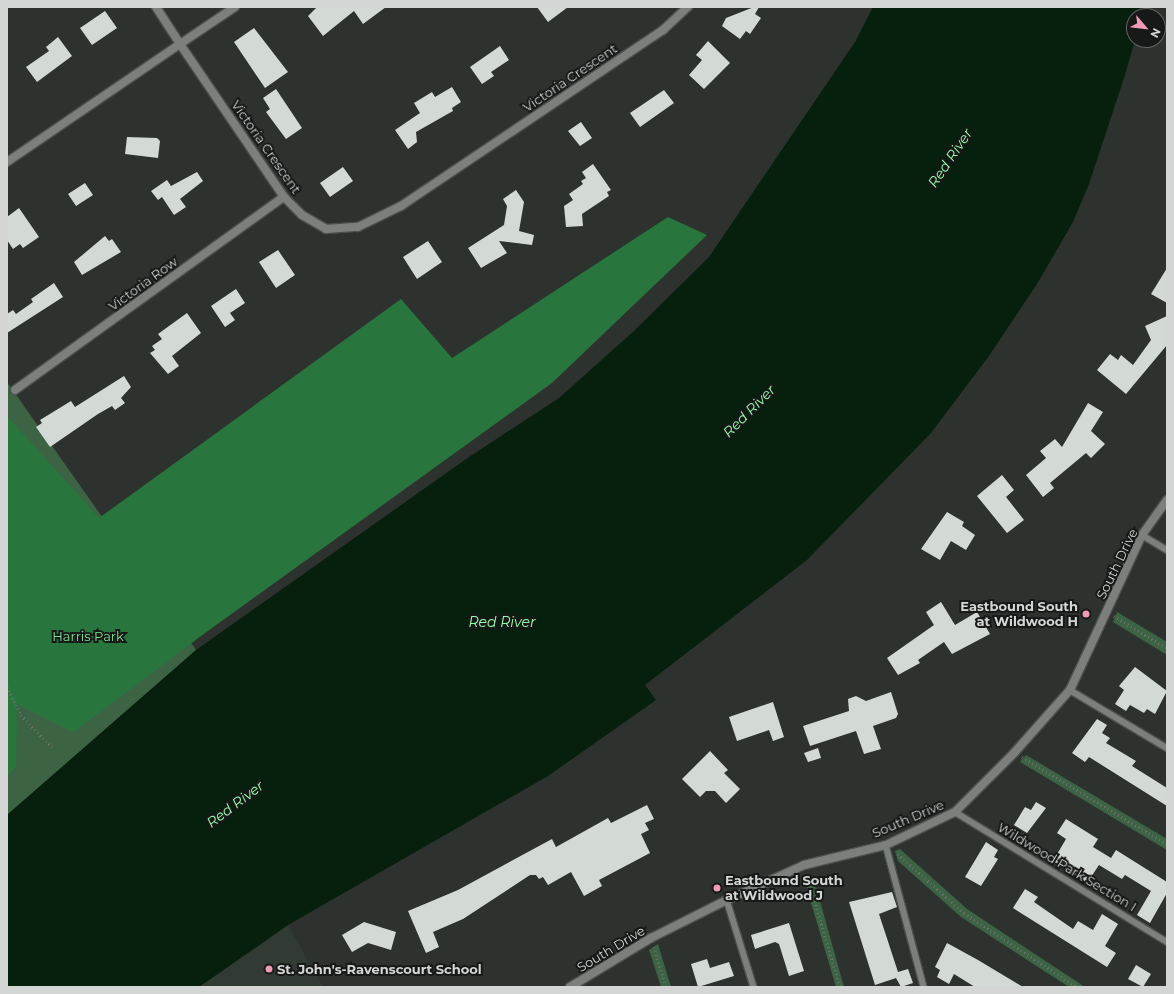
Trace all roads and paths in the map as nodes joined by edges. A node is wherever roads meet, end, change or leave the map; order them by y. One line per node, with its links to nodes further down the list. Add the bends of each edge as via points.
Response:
1 (156, 7): 4 (street, Victoria Crescent)
2 (235, 7): 4 (street)
3 (688, 7): 6 (street, Victoria Crescent, via 663,30 401,206 375,220 358,227 326,229 302,215)
4 (180, 44): 5 (street); 6 (street, Victoria Crescent)
5 (7, 162)
6 (284, 197): 7 (street, Victoria Row)
7 (15, 390)
8 (1167, 500): 9 (street, South Drive)
9 (1142, 535): 10 (lane); 11 (street, South Drive)
10 (1167, 550)
11 (1107, 612): 12 (path); 14 (street, South Drive)
12 (1167, 648)
13 (7, 687): 15 (path, via 21,715)
14 (1070, 690): 16 (lane); 17 (street, South Drive)
15 (53, 748)
16 (1167, 748)
17 (1014, 753): 18 (street, South Drive); 19 (path)
18 (955, 812): 20 (street, South Drive); 24 (lane, Wildwood Park Section I)
19 (1167, 844)
20 (886, 845): 21 (street, South Drive); 29 (lane); 30 (path, via 964,913)
21 (804, 865): 22 (street, South Drive); 28 (path)
22 (727, 900): 23 (street, South Drive); 27 (lane)
23 (651, 938): 25 (street, South Drive); 26 (path)
24 (1167, 942)
25 (575, 986)
26 (666, 987)
27 (754, 987)
28 (840, 987)
29 (924, 987)
30 (1077, 987)

